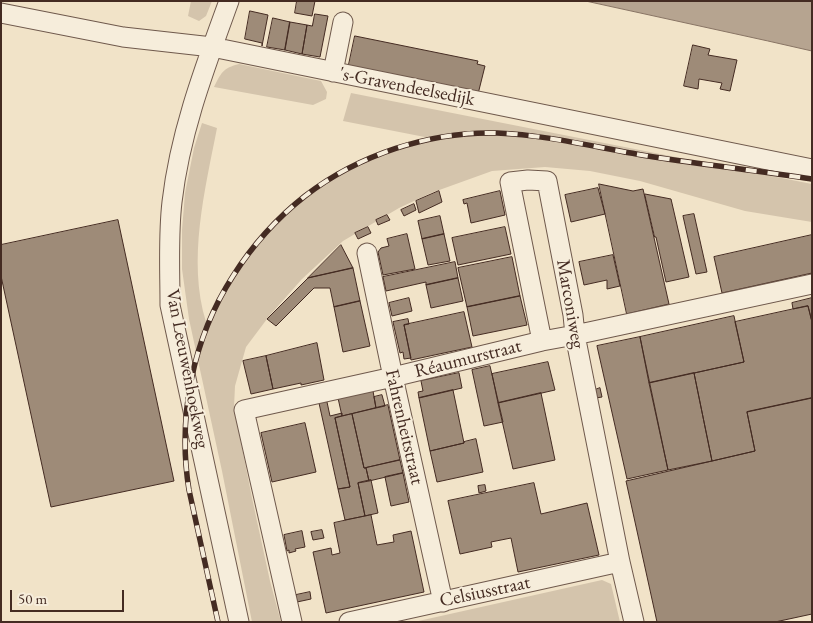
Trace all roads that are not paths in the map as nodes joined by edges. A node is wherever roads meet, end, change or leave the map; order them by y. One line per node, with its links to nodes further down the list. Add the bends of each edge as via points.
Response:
1 (229, 1): 4 (street, Van Leeuwenhoekweg)
2 (1, 13): 4 (street, 's-Gravendeelsedijk, via 123,37)
3 (343, 22): 5 (street)
4 (212, 47): 5 (street, 's-Gravendeelsedijk); 16 (street, Van Leeuwenhoekweg, via 180,150 170,224 170,305)
5 (333, 72): 6 (street, 's-Gravendeelsedijk)
6 (812, 169)
7 (367, 253): 11 (street, Fahrenheitstraat)
8 (812, 284): 9 (street, Réaumurstraat)
9 (575, 335): 10 (street, Réaumurstraat); 10 (street, Marconiweg, via 574,315 547,180 510,182); 12 (street, Marconiweg)
10 (542, 341): 11 (street, Réaumurstraat)
11 (393, 377): 13 (street, Fahrenheitstraat); 15 (street, Réaumurstraat, via 244,410)
12 (620, 562): 13 (street, Celsiusstraat); 18 (street, Marconiweg)
13 (443, 602): 14 (street, Celsiusstraat)
14 (384, 618): 17 (street, Celsiusstraat)
15 (292, 621)
16 (239, 622)
17 (349, 622)
18 (634, 622)

